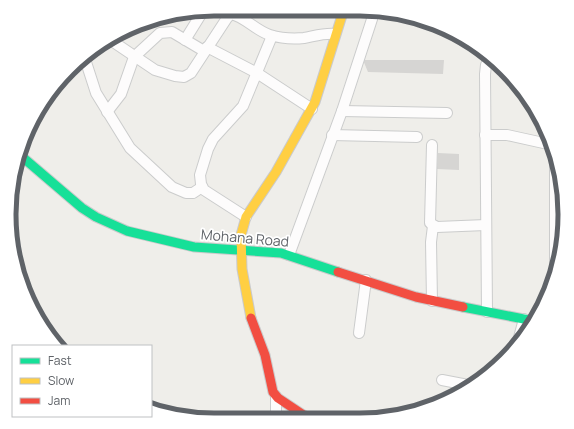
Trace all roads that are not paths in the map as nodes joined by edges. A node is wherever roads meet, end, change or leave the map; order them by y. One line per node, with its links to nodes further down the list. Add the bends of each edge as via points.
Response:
1 (199, 16): 8 (street)
2 (230, 16): 10 (street)
3 (238, 16): 7 (street, via 254,28)
4 (341, 16): 6 (street)
5 (373, 16): 17 (street)
6 (335, 34): 7 (street, via 301,38); 15 (street, via 324,78)
7 (272, 36): 14 (street)
8 (185, 40): 10 (street); 11 (street, via 172,32 164,32)
9 (115, 43): 11 (street)
10 (205, 49): 11 (street, via 191,73 180,77 155,70); 14 (street)
11 (134, 57): 16 (street, via 121,94)
12 (487, 63): 20 (street)
13 (86, 64): 16 (street, via 96,93)
14 (257, 73): 15 (street); 25 (street, via 243,106 210,144 200,175)
15 (312, 109): 29 (street, via 276,172)
16 (107, 112): 25 (street, via 130,148 172,187 189,194)
17 (342, 112): 18 (street); 19 (street)
18 (447, 113)
19 (332, 135): 21 (street); 34 (street)
20 (485, 135): 22 (street, via 508,135); 30 (street)
21 (417, 137)
22 (544, 143)
23 (432, 145): 31 (street, via 430,217)
24 (24, 159): 33 (street, Mohana Road, via 82,208 127,231 194,247)
25 (202, 187): 29 (street)
26 (558, 202): 27 (street)
27 (558, 214)
28 (558, 214): 32 (street)
29 (246, 217): 33 (street, via 242,228)
30 (486, 225): 31 (street); 37 (street)
31 (433, 226): 36 (street)
32 (558, 227)
33 (241, 249): 34 (street, Mohana Road); 42 (street, via 250,315 265,355)
34 (289, 255): 35 (street, Mohana Road)
35 (366, 280): 36 (street, Mohana Road); 39 (street)
36 (432, 301): 37 (street, Mohana Road)
37 (487, 312): 38 (street, Mohana Road)
38 (528, 320)
39 (359, 333)
40 (442, 380): 41 (street)
41 (463, 384)
42 (276, 397): 43 (street); 44 (street)
43 (276, 413)
44 (300, 413)

